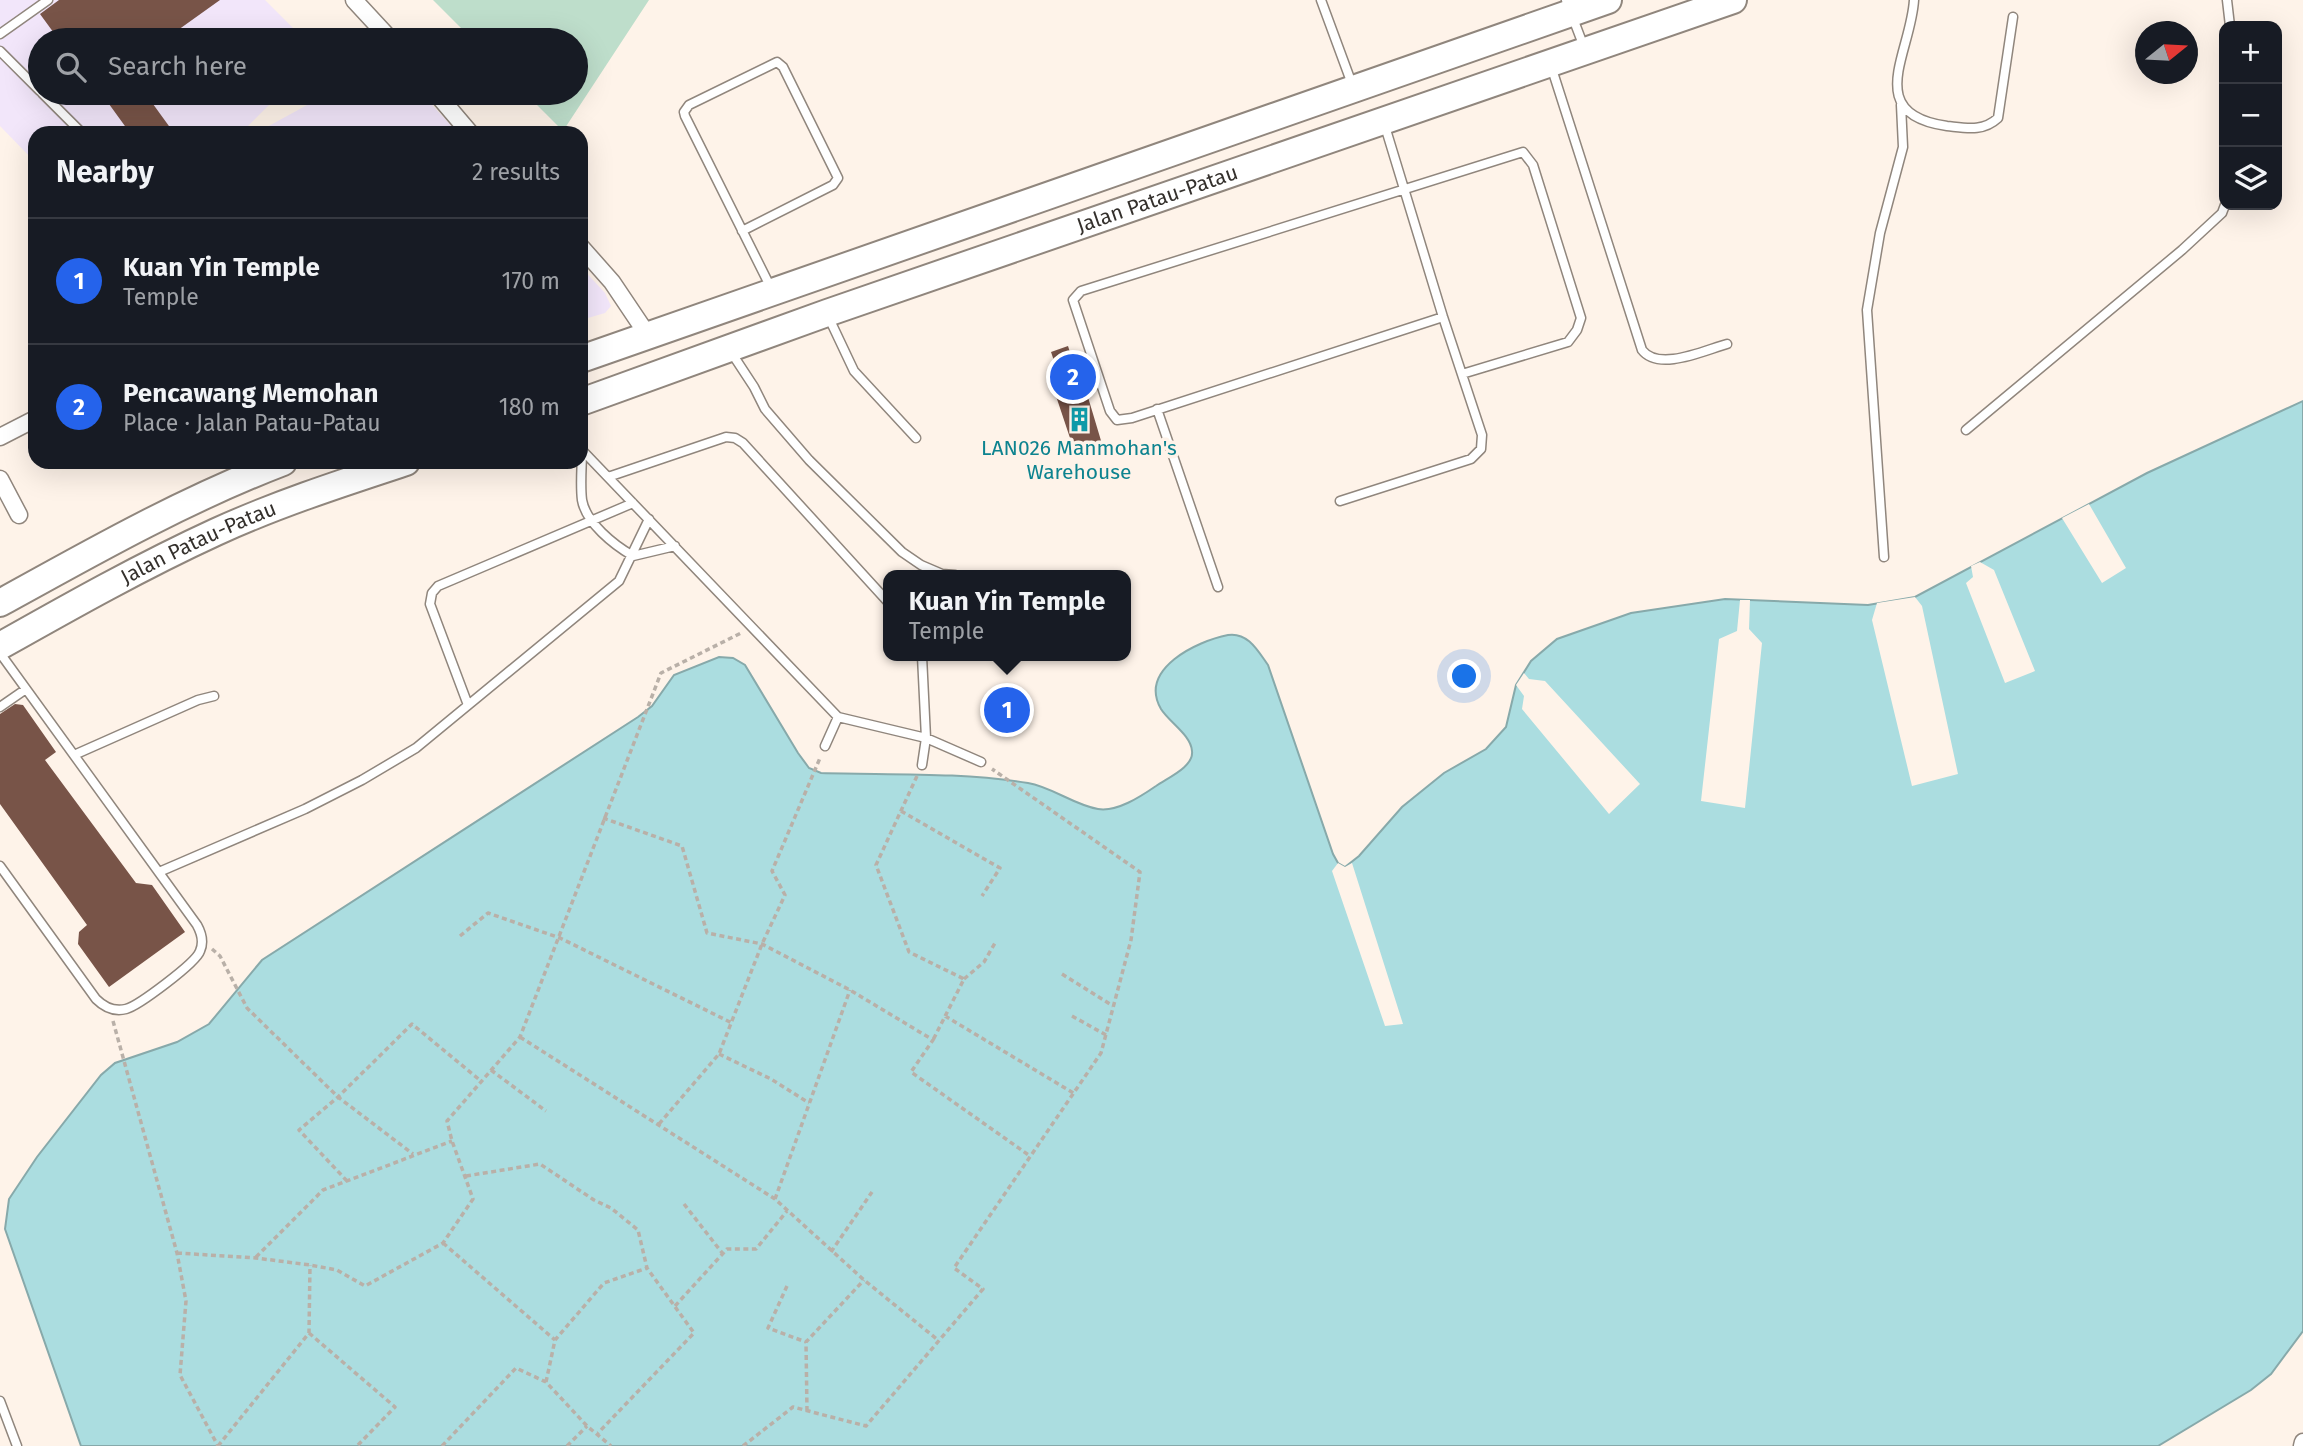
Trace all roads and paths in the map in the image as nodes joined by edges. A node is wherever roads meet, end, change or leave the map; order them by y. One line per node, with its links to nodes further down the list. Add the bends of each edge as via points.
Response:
1 (48, 0): 12 (lane)
2 (354, 0): 11 (street)
3 (1321, 0): 17 (lane)
4 (1608, 0): 8 (main road, Jalan Patau-Patau)
5 (1733, 0): 13 (main road, Jalan Patau-Patau)
6 (1914, 0): 20 (lane, via 1895,88)
7 (2227, 0): 10 (lane)
8 (1569, 6): 13 (lane); 17 (main road, Jalan Patau-Patau)
9 (2012, 17): 20 (lane, via 2001,106 1998,118 1988,127 1934,124)
10 (2229, 21)
11 (380, 28)
12 (0, 34)
13 (1585, 50): 15 (main road, Jalan Patau-Patau)
14 (0, 51): 16 (lane)
15 (1550, 63): 21 (main road, Jalan Patau-Patau); 32 (lane, via 1642,350 1660,361)
16 (28, 79)
17 (1354, 90): 28 (main road, Jalan Patau-Patau)
18 (54, 105): 22 (lane)
19 (446, 105): 23 (street)
20 (1901, 105): 55 (lane, via 1903,147 1880,233 1867,310)
21 (1383, 120): 24 (lane); 29 (main road, Jalan Patau-Patau)
22 (75, 126)
23 (464, 126)
24 (1404, 189): 30 (lane); 35 (lane, via 1523,152 1533,165 1581,318 1568,342); 37 (lane, via 1081,291 1073,300 1110,411 1117,420)
25 (2223, 210): 39 (lane, via 2182,250)
26 (743, 231): 26 (lane, via 684,112 689,105 777,62 838,178 834,185); 28 (lane)
27 (588, 255): 31 (street)
28 (774, 293): 31 (main road, Jalan Patau-Patau)
29 (827, 313): 33 (main road, Jalan Patau-Patau); 41 (lane, via 854,371)
30 (1443, 317): 35 (lane); 37 (lane)
31 (649, 337): 34 (main road, Jalan Patau-Patau)
32 (1727, 344)
33 (730, 349): 36 (main road, Jalan Patau-Patau); 56 (lane, via 765,409 809,460 902,552)
34 (588, 357)
35 (1462, 374): 48 (lane, via 1482,435 1481,449 1471,459)
36 (588, 400)
37 (1157, 409): 57 (lane)
38 (28, 423): 40 (street)
39 (1966, 430)
40 (0, 438)
41 (916, 438)
42 (588, 456): 46 (lane)
43 (266, 469): 59 (main road, Jalan Patau-Patau, via 190,501)
44 (384, 469): 61 (main road, Jalan Patau-Patau, via 218,531 135,570)
45 (581, 469): 52 (lane, via 582,502)
46 (608, 477): 49 (lane); 58 (lane, via 734,438)
47 (0, 479): 50 (street)
48 (1340, 502)
49 (633, 503): 51 (lane); 52 (lane)
50 (19, 516)
51 (649, 519): 53 (lane); 54 (lane)
52 (592, 520): 54 (lane); 66 (lane, via 432,593 430,604)
53 (675, 546): 54 (lane); 60 (lane)
54 (633, 556): 66 (lane, via 619,581)
55 (1884, 557)
56 (932, 570)
57 (1218, 587)
58 (883, 597)
59 (0, 603)
60 (752, 627): 68 (lane); 75 (path, via 661,673)
61 (0, 646)
62 (0, 653): 64 (lane)
63 (922, 661): 69 (lane)
64 (26, 689): 67 (lane); 71 (lane)
65 (214, 696): 71 (lane)
66 (468, 705): 77 (lane, via 416,748 362,780)
67 (0, 707)
68 (838, 717): 69 (lane); 70 (lane)
69 (926, 738): 72 (lane); 73 (lane)
70 (825, 746): 83 (path, via 772,871 785,895)
71 (74, 755): 77 (lane)
72 (981, 762): 87 (path, via 1140,872 1131,940)
73 (922, 765): 74 (path)
74 (901, 811): 78 (path, via 1000,869); 85 (path, via 876,865 909,951)
75 (603, 818): 80 (path); 83 (path, via 682,846 707,933)
76 (0, 866): 88 (lane, via 96,999)
77 (159, 872): 81 (lane, via 197,925)
78 (982, 896)
79 (460, 936): 80 (path, via 488,913)
80 (560, 938): 91 (path); 93 (path)
81 (202, 941): 88 (lane, via 191,964 134,1006); 99 (path, via 220,956 247,1008)
82 (995, 943): 85 (path, via 984,962)
83 (762, 944): 86 (path); 91 (path)
84 (1062, 974): 87 (path)
85 (964, 979): 89 (path)
86 (850, 990): 94 (path); 100 (path)
87 (1113, 1006): 92 (path)
88 (110, 1009): 114 (path)
89 (946, 1016): 94 (path); 98 (path)
90 (1072, 1016): 92 (path)
91 (732, 1023): 95 (path)
92 (1106, 1035): 98 (path, via 1101,1053)
93 (520, 1037): 96 (path); 102 (path)
94 (933, 1040): 105 (path, via 911,1072)
95 (719, 1054): 100 (path); 102 (path)
96 (491, 1070): 97 (path); 101 (path)
97 (481, 1081): 99 (path, via 412,1024); 103 (path, via 447,1121)
98 (1074, 1094): 105 (path)
99 (338, 1097): 104 (path); 107 (path, via 299,1129)
100 (809, 1103): 109 (path)
101 (547, 1111)
102 (659, 1124): 109 (path)
103 (452, 1141): 104 (path); 106 (path)
104 (413, 1154): 107 (path)
105 (1030, 1157): 124 (path, via 954,1268 983,1289)
106 (466, 1176): 112 (path, via 473,1199); 118 (path, via 540,1164 638,1230)
107 (347, 1181): 116 (path, via 323,1190)
108 (872, 1192): 113 (path)
109 (775, 1199): 111 (path)
110 (684, 1204): 115 (path)
111 (787, 1211): 113 (path); 115 (path, via 756,1249 727,1248)
112 (443, 1243): 117 (path, via 365,1286 337,1270); 123 (path)
113 (831, 1252): 119 (path)
114 (177, 1253): 116 (path); 132 (path, via 186,1301 180,1375)
115 (723, 1254): 121 (path)
116 (256, 1258): 117 (path)
117 (310, 1265): 122 (path)
118 (647, 1268): 121 (path); 123 (path, via 604,1283)
119 (864, 1280): 124 (path); 125 (path)
120 (788, 1286): 125 (path, via 768,1328)
121 (674, 1307): 130 (path, via 694,1332)
122 (309, 1333): 132 (path); 133 (path, via 395,1407)
123 (555, 1340): 126 (path)
124 (938, 1340): 128 (path, via 866,1426)
125 (806, 1342): 128 (path)
126 (546, 1382): 129 (path); 134 (path, via 516,1368)
127 (0, 1401): 131 (lane)
128 (807, 1411): 137 (path, via 793,1407)
129 (587, 1426): 130 (path); 135 (path)
130 (598, 1433): 136 (path)
131 (17, 1446)
132 (218, 1446)
133 (357, 1446)
134 (442, 1446)
135 (567, 1446)
136 (611, 1446)
137 (743, 1446)

